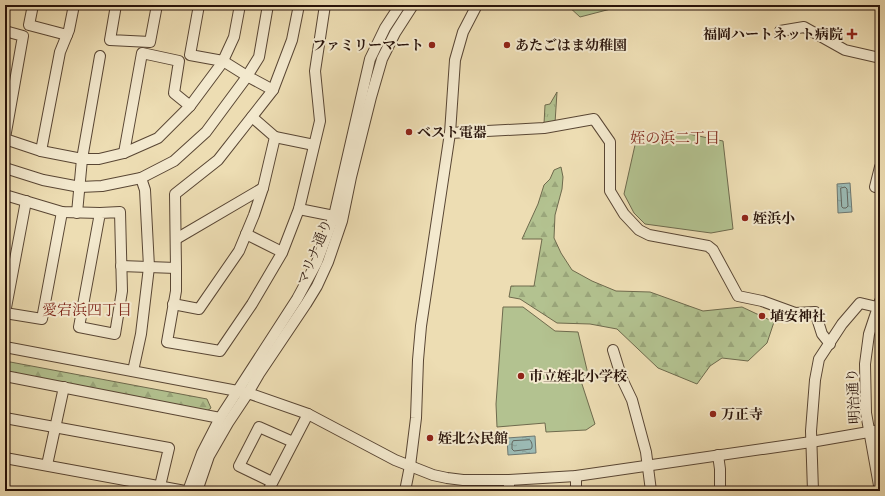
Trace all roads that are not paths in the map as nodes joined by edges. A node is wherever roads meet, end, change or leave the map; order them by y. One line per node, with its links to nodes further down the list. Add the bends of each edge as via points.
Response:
1 (33, 5): 15 (street, via 29,25)
2 (74, 5): 15 (street)
3 (116, 5): 4 (street, via 110,40 150,42)
4 (157, 5)
5 (200, 5): 18 (street, via 190,55)
6 (240, 5): 18 (street, via 234,37)
7 (268, 5): 19 (street, via 259,57)
8 (300, 5): 20 (street, via 292,40)
9 (325, 5): 26 (street, via 315,72 320,121)
10 (400, 5): 42 (street, マリナ通り, via 370,59)
11 (413, 5): 42 (street, マリナ通り, via 394,33 382,59)
12 (476, 5): 23 (street, via 462,32 455,60)
13 (5, 31): 25 (street, via 23,36)
14 (780, 31): 17 (street, via 804,28 845,50)
15 (67, 35): 27 (street, via 60,52)
16 (100, 56): 29 (street)
17 (880, 58)
18 (223, 62): 19 (street); 21 (street)
19 (247, 76): 20 (street); 32 (street, via 206,132 174,161)
20 (273, 90): 22 (street)
21 (190, 106): 28 (street, via 158,138); 28 (street, via 174,93 179,62 142,53)
22 (252, 117): 24 (street); 44 (street, via 218,160 175,194)
23 (450, 133): 51 (street, via 544,128 594,119 610,142 610,191 624,214 639,230 649,235 708,246 713,250 738,296 762,301 795,314 815,312 822,334); 71 (street, via 421,326 416,418)
24 (276, 137): 26 (street); 34 (street)
25 (5, 139): 27 (street)
26 (314, 145): 38 (street)
27 (41, 151): 29 (street)
28 (124, 153): 29 (street, via 99,159)
29 (82, 159): 33 (street)
30 (880, 166): 35 (street, via 875,187)
31 (5, 168): 33 (street, via 43,180)
32 (141, 178): 33 (street, via 102,186); 47 (street, via 145,190)
33 (80, 187): 40 (street)
34 (263, 188): 43 (street); 44 (street)
35 (880, 188)
36 (5, 195): 37 (street)
37 (26, 201): 39 (street); 39 (street, via 5,313 42,319)
38 (300, 209): 42 (street); 45 (street)
39 (62, 212): 40 (street)
40 (77, 212): 41 (street)
41 (100, 214): 46 (street, via 120,212); 46 (street, via 79,327 115,334 122,291)
42 (338, 219): 57 (street, マリナ通り, via 297,299); 58 (street, マリナ通り, via 328,262 317,286)
43 (246, 234): 45 (street); 49 (street, via 239,251 199,308)
44 (176, 239): 48 (street)
45 (282, 252): 49 (street, via 252,304 220,351 167,342)
46 (121, 266): 47 (street)
47 (149, 267): 48 (street); 54 (street, via 141,334)
48 (176, 268): 49 (street)
49 (173, 304)
50 (879, 304): 51 (street, via 860,303 842,324); 64 (street, 明治通り, via 869,334 865,364)
51 (830, 344): 66 (street, via 819,359)
52 (5, 347): 54 (street)
53 (613, 350): 70 (street, via 632,400)
54 (133, 371): 57 (street)
55 (5, 376): 56 (street)
56 (64, 387): 61 (street); 62 (street)
57 (238, 391): 58 (street); 61 (street, マリナ通り)
58 (248, 393): 59 (street); 78 (street, マリナ通り, via 209,456)
59 (308, 414): 65 (street); 71 (street)
60 (5, 418): 62 (street)
61 (220, 418): 77 (street, マリナ通り, via 202,452)
62 (55, 427): 69 (street); 74 (street, via 169,448)
63 (880, 430): 64 (street)
64 (869, 432): 66 (street); 85 (street, 明治通り)
65 (293, 442): 75 (street); 75 (street, via 259,427 242,459 239,466)
66 (811, 442): 67 (street); 84 (street)
67 (718, 455): 70 (street); 83 (street)
68 (5, 458): 69 (street)
69 (47, 465): 74 (street)
70 (648, 465): 72 (street); 82 (street)
71 (410, 466): 73 (street, via 447,478 476,481); 79 (street)
72 (576, 476): 73 (street); 81 (street)
73 (509, 480): 80 (street)
74 (160, 486): 76 (street)
75 (270, 487)
76 (185, 491)
77 (188, 491)
78 (197, 491)
79 (405, 491)
80 (509, 491)
81 (575, 491)
82 (651, 491)
83 (720, 491)
84 (812, 491)
85 (880, 491)

